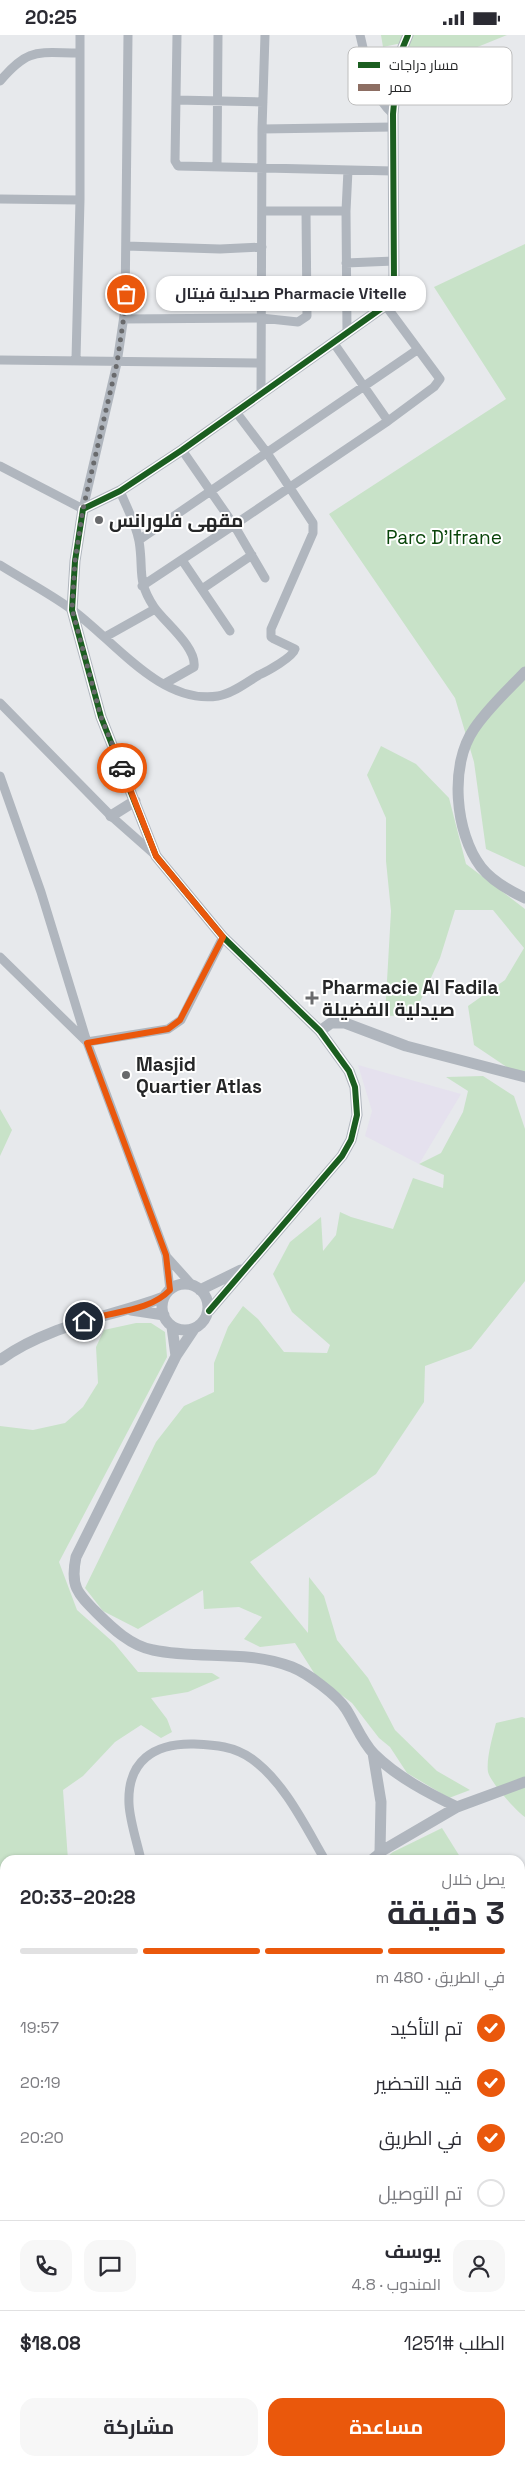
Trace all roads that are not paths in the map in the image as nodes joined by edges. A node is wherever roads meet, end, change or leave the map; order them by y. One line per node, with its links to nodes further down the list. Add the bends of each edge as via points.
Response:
1 (80, 35): 8 (street)
2 (128, 35): 27 (street)
3 (177, 35): 10 (street)
4 (218, 35): 11 (street)
5 (266, 35): 12 (street)
6 (408, 35): 7 (street)
7 (402, 47)
8 (79, 53): 9 (street, via 28,55 20,59); 23 (street)
9 (0, 81)
10 (176, 100): 11 (street); 18 (street, via 176,164)
11 (217, 101): 12 (street); 18 (street)
12 (263, 102): 17 (street)
13 (385, 105): 15 (street)
14 (394, 105): 15 (street)
15 (393, 114): 16 (street)
16 (393, 127): 17 (street); 21 (street)
17 (262, 129): 19 (street)
18 (217, 165): 19 (street)
19 (262, 167): 20 (street); 24 (street)
20 (348, 170): 21 (street); 26 (street)
21 (393, 171): 29 (street)
22 (0, 199): 23 (street)
23 (80, 200): 37 (street)
24 (262, 211): 25 (street); 28 (street)
25 (306, 211): 26 (street); 32 (street, via 307,316 298,322)
26 (346, 211): 30 (street)
27 (126, 246): 28 (street); 33 (street)
28 (262, 247): 32 (street)
29 (394, 261): 30 (street); 31 (street, via 393,291)
30 (346, 263): 34 (street)
31 (386, 306): 34 (street); 36 (street)
32 (261, 318): 33 (street); 40 (street)
33 (124, 319): 39 (street)
34 (347, 332): 35 (street)
35 (333, 342): 41 (street); 42 (street)
36 (417, 350): 41 (street); 44 (street, via 440,380)
37 (76, 359): 38 (street); 39 (street)
38 (0, 360)
39 (117, 363): 40 (street); 51 (street)
40 (260, 363): 42 (street)
41 (362, 385): 44 (street); 46 (street)
42 (261, 394): 43 (street)
43 (236, 412): 45 (street); 46 (street)
44 (388, 421): 48 (street)
45 (182, 450): 49 (street); 50 (street)
46 (267, 453): 48 (street); 50 (street)
47 (0, 466): 51 (street)
48 (290, 488): 52 (street); 65 (street, via 314,528 270,633 274,639 296,651 220,696 191,695)
49 (120, 491): 51 (street); 53 (street)
50 (210, 492): 52 (street); 53 (street)
51 (83, 509): 60 (street)
52 (234, 525): 54 (street); 55 (street)
53 (139, 540): 58 (street)
54 (252, 555): 57 (street); 59 (street)
55 (182, 560): 58 (street); 59 (street)
56 (0, 565): 60 (street)
57 (265, 578)
58 (142, 586): 61 (street)
59 (202, 589): 62 (street)
60 (72, 609): 63 (street); 68 (street, via 101,717)
61 (155, 609): 63 (street); 65 (street, via 180,635 195,665)
62 (230, 631)
63 (105, 637): 65 (street)
64 (525, 672): 71 (street, via 473,729 463,752 458,785 464,828 472,854 483,869 506,889)
65 (164, 684)
66 (0, 703): 69 (street)
67 (0, 776): 75 (street, via 41,892)
68 (135, 801): 69 (street); 70 (street)
69 (111, 816): 70 (street)
70 (156, 856): 72 (street)
71 (525, 898)
72 (223, 937): 74 (street); 75 (street, via 180,1020 168,1029)
73 (0, 957): 75 (street)
74 (320, 1031): 76 (street, via 331,1023 345,1023 406,1046); 78 (street, via 339,1055 355,1087 357,1115 351,1140 342,1156)
75 (87, 1043): 77 (street)
76 (525, 1077)
77 (166, 1255): 79 (street); 80 (street)
78 (245, 1268): 79 (street); 82 (street)
79 (197, 1288): 80 (street, via 177,1286); 82 (street, via 206,1295)
80 (167, 1293): 81 (street); 83 (street, via 162,1306)
81 (129, 1310): 83 (street); 87 (street, via 53,1331)
82 (208, 1311): 85 (street, via 201,1325)
83 (164, 1315): 84 (street)
84 (172, 1327): 85 (street, via 187,1331); 86 (street)
85 (194, 1329): 86 (street)
86 (176, 1356): 88 (street, via 76,1557 73,1582 78,1595 110,1626 133,1643 152,1650 245,1655 294,1668 321,1685 344,1706)
87 (0, 1361)
88 (373, 1753): 90 (street, via 413,1784); 91 (street, via 381,1802)
89 (525, 1782): 90 (street)
90 (457, 1807): 91 (street)
91 (380, 1852): 94 (street)
92 (140, 1855): 93 (street, via 129,1805 133,1777 141,1761 149,1755 166,1745 179,1744 225,1746 252,1759 278,1785)
93 (322, 1855)
94 (376, 1855)

